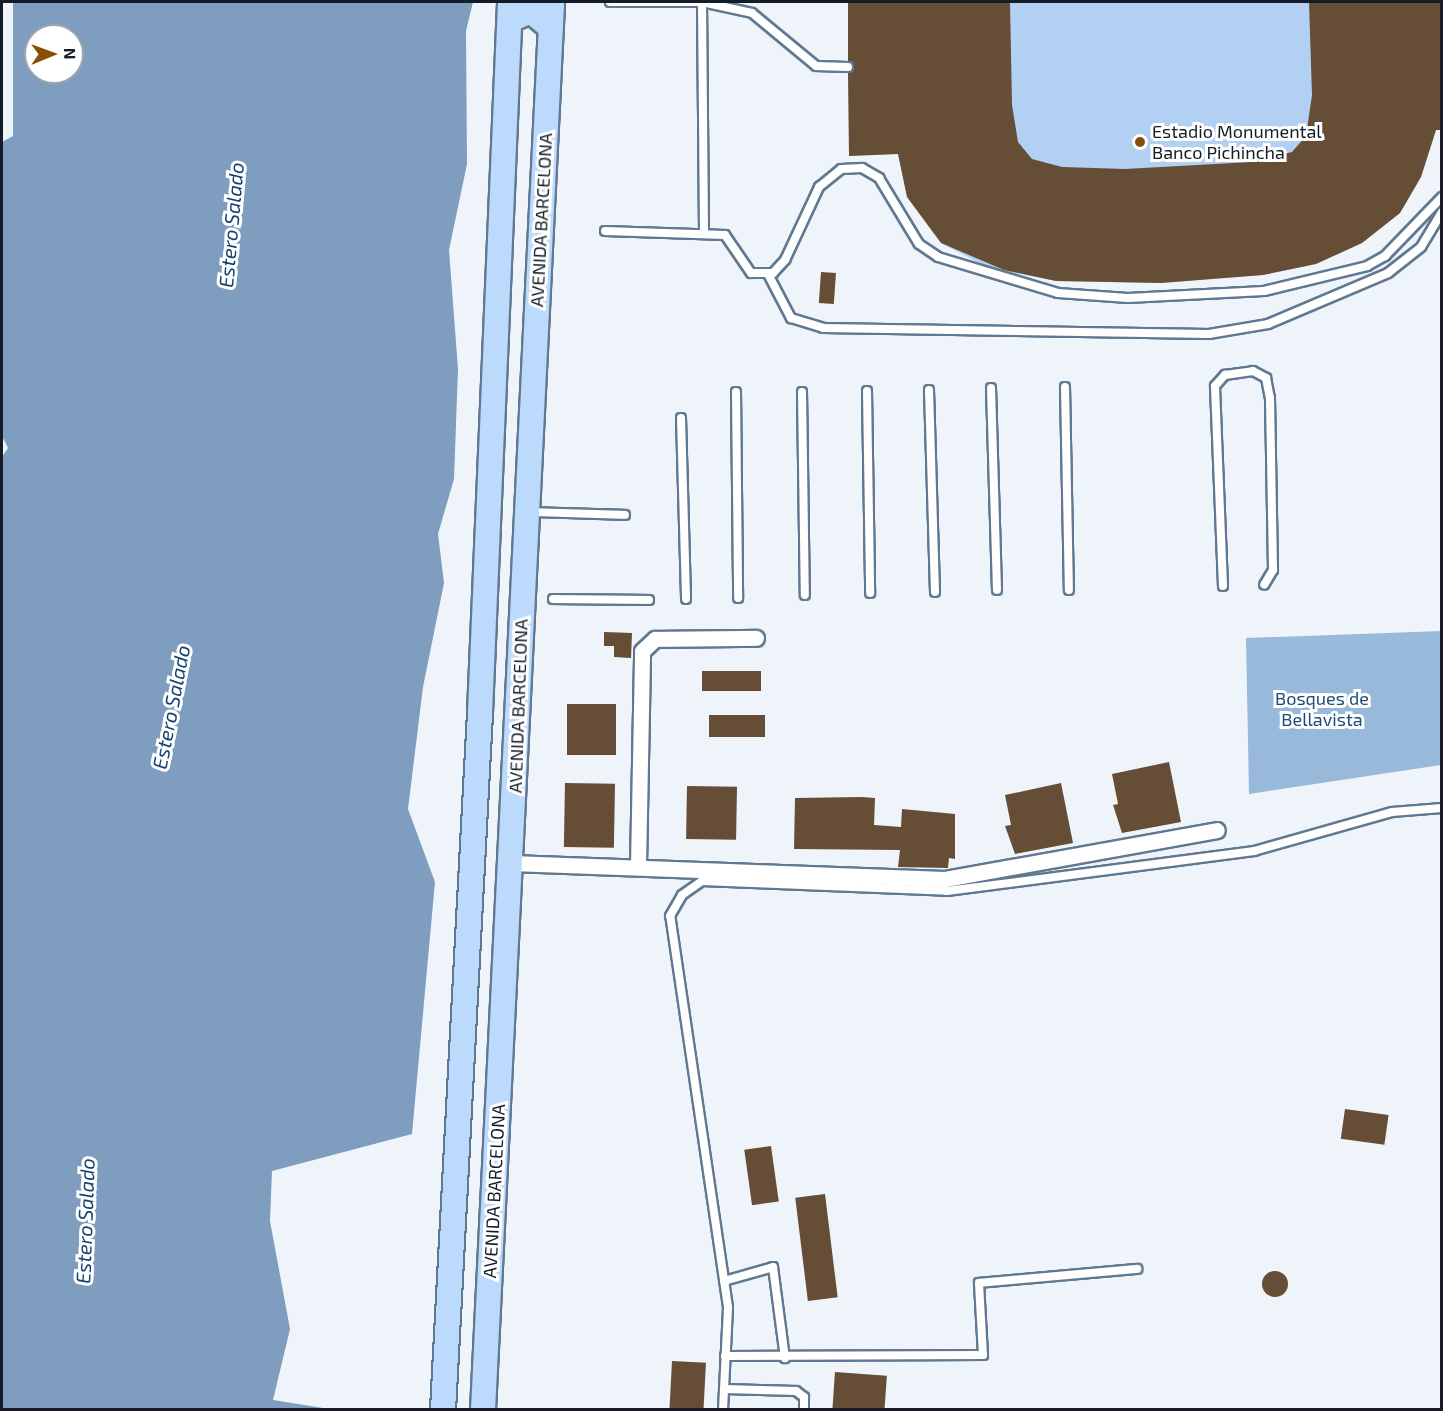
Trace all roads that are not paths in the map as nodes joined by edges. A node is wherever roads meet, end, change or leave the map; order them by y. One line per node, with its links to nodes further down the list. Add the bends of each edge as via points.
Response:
1 (552, 2): 5 (main road, AVENIDA BARCELONA)
2 (610, 2): 3 (lane)
3 (702, 2): 6 (lane, via 752,13 816,66); 12 (lane)
4 (510, 11): 5 (main road, via 531,11); 9 (main road, AVENIDA BARCELONA)
5 (551, 28): 10 (main road, AVENIDA BARCELONA)
6 (848, 67)
7 (1442, 197): 15 (lane, via 1385,256 1301,286 1235,294 1073,296 983,274 927,252 879,178 850,167 832,174 819,187 785,260)
8 (1442, 212): 15 (lane, via 1421,247 1388,273 1269,324 1209,334 823,328 798,322 784,312)
9 (503, 221): 10 (main road, via 519,237); 13 (main road, AVENIDA BARCELONA)
10 (541, 226): 14 (main road, AVENIDA BARCELONA)
11 (605, 231): 12 (lane)
12 (704, 234): 15 (lane, via 729,237 748,270)
13 (501, 258): 14 (main road, via 519,245); 37 (main road, AVENIDA BARCELONA)
14 (538, 259): 23 (main road, AVENIDA BARCELONA)
15 (768, 274)
16 (1065, 387): 28 (lane)
17 (990, 388): 27 (lane)
18 (929, 390): 29 (lane)
19 (867, 391): 30 (lane)
20 (735, 392): 32 (lane)
21 (802, 392): 31 (lane)
22 (681, 418): 34 (lane)
23 (526, 512): 24 (lane); 38 (main road, AVENIDA BARCELONA)
24 (625, 515)
25 (1264, 585): 26 (lane, via 1270,582 1273,570 1270,398 1266,378 1253,371 1225,375 1215,386)
26 (1223, 586)
27 (997, 590)
28 (1069, 590)
29 (936, 592)
30 (870, 594)
31 (805, 595)
32 (738, 598)
33 (553, 599): 35 (lane)
34 (686, 599)
35 (649, 600)
36 (756, 638): 44 (street, via 655,639 642,651)
37 (482, 667): 38 (main road, via 496,683 514,680); 39 (main road, AVENIDA BARCELONA)
38 (520, 672): 40 (main road, AVENIDA BARCELONA)
39 (480, 712): 40 (main road, via 503,705); 50 (main road, AVENIDA BARCELONA)
40 (518, 719): 43 (main road, AVENIDA BARCELONA)
41 (1442, 808): 46 (lane, via 1392,812 1254,851 947,891 702,881 682,895 670,916)
42 (1217, 830): 44 (street, via 945,879)
43 (511, 863): 44 (street); 51 (main road, AVENIDA BARCELONA)
44 (638, 866)
45 (1137, 1269): 48 (lane, via 978,1283 983,1355)
46 (724, 1281): 47 (lane); 48 (lane, via 772,1267)
47 (726, 1356): 48 (lane); 49 (lane)
48 (785, 1358)
49 (724, 1389): 52 (lane); 53 (lane, via 796,1391 804,1397)
50 (443, 1410)
51 (483, 1410)
52 (723, 1410)
53 (804, 1410)

